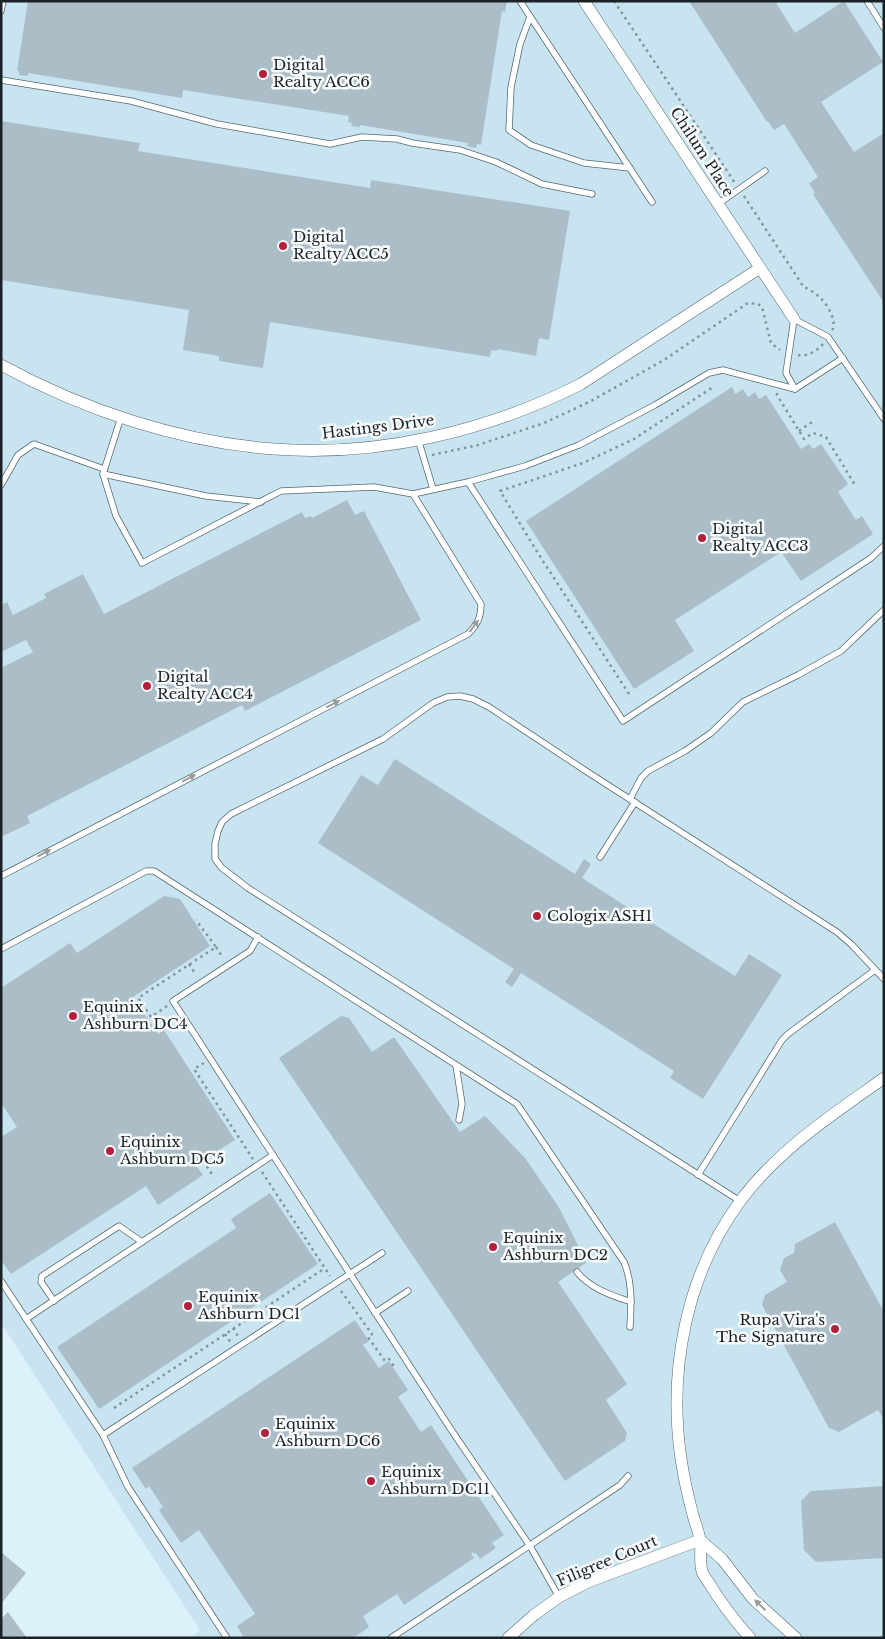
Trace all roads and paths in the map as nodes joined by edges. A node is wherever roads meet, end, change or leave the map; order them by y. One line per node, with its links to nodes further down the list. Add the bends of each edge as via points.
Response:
1 (3, 1): 5 (lane)
2 (520, 1): 6 (lane)
3 (584, 1): 13 (street, Chilum Place)
4 (867, 1): 7 (lane)
5 (1, 11)
6 (530, 17): 9 (lane); 9 (lane, via 520,44 511,87 509,130 531,145 584,163)
7 (884, 28)
8 (1, 80): 11 (lane, via 131,101 217,124 330,144 362,137 397,139 460,150 496,162 542,184)
9 (630, 168): 12 (lane)
10 (765, 171): 13 (lane)
11 (592, 194)
12 (652, 202)
13 (718, 204): 14 (street, Chilum Place)
14 (760, 268): 15 (street, Chilum Place); 26 (street, Hastings Drive, via 582,384 485,423)
15 (794, 319): 17 (lane, via 828,336); 21 (lane, via 786,373)
16 (782, 351): 27 (path, via 771,343 762,307 748,303 664,360 591,401 544,422 478,445)
17 (843, 358): 21 (lane); 23 (lane)
18 (3, 369): 22 (street, Hastings Drive)
19 (779, 384): 21 (lane); 25 (path, via 777,395); 29 (lane, via 723,370 709,373 579,445 525,466)
20 (713, 387): 37 (path, via 634,439 582,463 500,491)
21 (795, 389)
22 (121, 417): 26 (street, Hastings Drive, via 200,438 275,449 360,448); 28 (lane)
23 (884, 419)
24 (814, 420): 25 (path)
25 (799, 430): 30 (path, via 804,439 813,433 826,437)
26 (418, 439): 27 (lane)
27 (424, 456): 32 (lane)
28 (104, 471): 31 (lane, via 34,444 18,455); 34 (lane, via 206,496); 34 (lane, via 116,516 142,563)
29 (468, 482): 32 (lane); 35 (lane, via 623,721 871,558)
30 (855, 484)
31 (1, 485)
32 (433, 489): 33 (lane)
33 (413, 494): 34 (lane, via 374,487 281,491); 40 (lane, one-way to 33, via 468,634 477,626 481,604)
34 (261, 502)
35 (884, 546)
36 (884, 610): 38 (lane, via 841,651 743,702 711,733 686,751 648,771 641,778)
37 (629, 694)
38 (633, 801): 39 (lane); 47 (lane, via 837,932); 59 (lane, via 489,707 460,696 448,697 433,703 383,739 230,814 218,832 215,859 248,888)
39 (600, 857)
40 (1, 876)
41 (196, 920): 43 (path)
42 (258, 937): 44 (lane, via 154,871 146,871); 46 (lane, via 250,951); 52 (lane)
43 (216, 946): 45 (path); 46 (path)
44 (1, 948)
45 (189, 964): 49 (path); 50 (path, via 138,998 151,1017)
46 (228, 965): 49 (lane)
47 (875, 970): 48 (lane); 59 (lane, via 782,1040)
48 (884, 980)
49 (201, 982): 55 (lane, via 173,1001)
50 (167, 1006)
51 (205, 1062): 57 (path, via 194,1069)
52 (456, 1065): 54 (lane, via 462,1104); 71 (lane, via 516,1104 624,1262 630,1276)
53 (884, 1078): 60 (street, via 800,1139 766,1169)
54 (459, 1120)
55 (273, 1155): 57 (lane); 65 (lane)
56 (203, 1161): 58 (path)
57 (258, 1166): 61 (lane); 63 (path)
58 (212, 1174)
59 (698, 1175): 60 (lane)
60 (740, 1201): 79 (street, via 703,1269 690,1306 679,1360 681,1459)
61 (142, 1242): 70 (lane); 70 (lane, via 120,1226 42,1276 41,1282)
62 (382, 1253): 65 (lane)
63 (325, 1268): 66 (path); 76 (path)
64 (577, 1272): 71 (lane, via 591,1286)
65 (350, 1274): 72 (lane); 77 (lane)
66 (332, 1278)
67 (1, 1281): 73 (lane)
68 (340, 1290): 75 (path, via 372,1334 368,1337 373,1345)
69 (408, 1291): 72 (lane)
70 (54, 1301): 73 (lane)
71 (631, 1302): 74 (lane)
72 (375, 1313): 80 (lane)
73 (26, 1319): 77 (lane)
74 (630, 1327)
75 (395, 1368)
76 (114, 1408)
77 (104, 1436): 82 (lane, via 128,1487)
78 (628, 1476): 80 (lane, via 620,1485)
79 (700, 1540): 81 (street, Filigree Court, via 588,1582); 85 (street, via 702,1570 726,1609); 86 (street, one-way to 79, via 753,1599 722,1559)
80 (530, 1546): 81 (lane); 83 (lane)
81 (559, 1597): 84 (street, Filigree Court)
82 (227, 1638)
83 (391, 1638)
84 (508, 1638)
85 (750, 1638)
86 (796, 1638)

